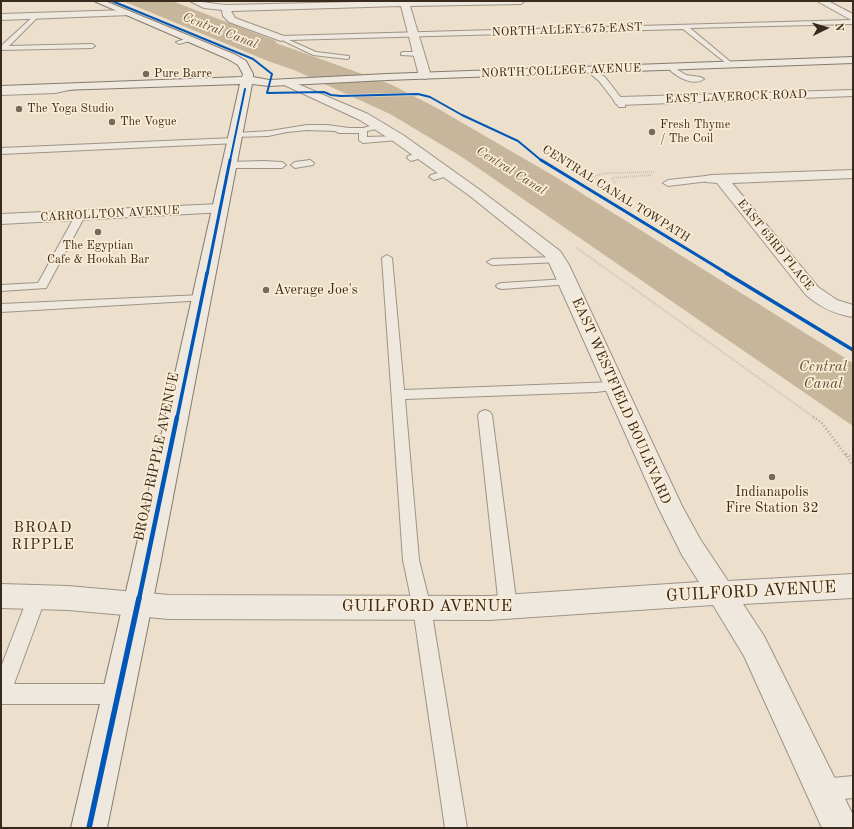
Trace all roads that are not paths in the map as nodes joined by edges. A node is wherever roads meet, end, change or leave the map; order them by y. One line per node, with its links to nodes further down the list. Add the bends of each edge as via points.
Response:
1 (98, 1): 7 (street)
2 (194, 1): 6 (street, via 207,6)
3 (521, 1): 5 (street)
4 (821, 1): 10 (street)
5 (405, 3): 6 (street); 13 (street)
6 (226, 8): 14 (street, via 232,20)
7 (127, 13): 8 (street, via 114,16); 15 (street)
8 (36, 16): 9 (street); 18 (lane)
9 (1, 17)
10 (853, 18)
11 (853, 22): 12 (lane, NORTH ALLEY 675 EAST)
12 (685, 26): 13 (lane, NORTH ALLEY 675 EAST); 23 (lane)
13 (414, 34): 14 (lane, NORTH ALLEY 675 EAST); 21 (street)
14 (282, 38): 20 (lane, via 315,54)
15 (191, 39): 16 (lane); 29 (street, via 242,63 248,74)
16 (180, 42)
17 (92, 46): 18 (lane)
18 (2, 48)
19 (403, 54): 21 (lane)
20 (347, 57)
21 (418, 60): 26 (street)
22 (853, 60): 23 (street, NORTH COLLEGE AVENUE)
23 (731, 65): 24 (street, NORTH COLLEGE AVENUE)
24 (670, 67): 25 (street, NORTH COLLEGE AVENUE); 27 (lane, via 680,76)
25 (589, 70): 26 (street, NORTH COLLEGE AVENUE); 36 (lane, via 602,79)
26 (425, 76): 28 (street, NORTH COLLEGE AVENUE)
27 (700, 79)
28 (285, 82): 29 (street, NORTH COLLEGE AVENUE); 37 (street, EAST WESTFIELD BOULEVARD, via 335,103)
29 (246, 85): 32 (street, NORTH COLLEGE AVENUE); 42 (street, BROAD RIPPLE AVENUE)
30 (1, 89): 32 (street, NORTH COLLEGE AVENUE)
31 (55, 91): 32 (lane, NORTH COLLEGE AVENUE); 32 (lane, NORTH COLLEGE AVENUE); 33 (lane, NORTH COLLEGE AVENUE)
32 (73, 91): 35 (street, NORTH COLLEGE AVENUE)
33 (1, 93)
34 (853, 93): 36 (street, EAST LAVEROCK ROAD)
35 (1, 97)
36 (621, 103)
37 (370, 128): 38 (lane); 56 (street, EAST WESTFIELD BOULEVARD, via 398,138 441,175 525,231 554,255)
38 (347, 130): 39 (lane); 41 (lane, via 331,127 289,128)
39 (313, 132)
40 (288, 133): 41 (lane)
41 (268, 134): 42 (lane)
42 (235, 138): 43 (lane); 45 (street, BROAD RIPPLE AVENUE)
43 (1, 151)
44 (310, 162): 47 (lane)
45 (229, 165): 46 (lane); 52 (street, BROAD RIPPLE AVENUE)
46 (282, 165)
47 (295, 165)
48 (692, 171): 50 (lane)
49 (852, 175): 50 (street)
50 (714, 179): 51 (lane); 63 (street, EAST 63RD PLACE, via 812,291 834,306)
51 (668, 183)
52 (220, 209): 53 (street, CARROLLTON AVENUE); 61 (street, BROAD RIPPLE AVENUE)
53 (80, 216): 54 (street, CARROLLTON AVENUE); 60 (lane, via 42,286)
54 (1, 219)
55 (387, 258): 65 (lane)
56 (556, 260): 57 (lane); 58 (street, EAST WESTFIELD BOULEVARD)
57 (492, 262)
58 (567, 282): 59 (lane); 64 (street, EAST WESTFIELD BOULEVARD)
59 (502, 286)
60 (1, 288)
61 (202, 298): 62 (lane); 71 (street, BROAD RIPPLE AVENUE)
62 (1, 308)
63 (853, 310)
64 (614, 386): 65 (lane); 68 (street, EAST WESTFIELD BOULEVARD, via 670,507)
65 (398, 395): 73 (lane, via 411,560)
66 (485, 415): 72 (lane)
67 (853, 586): 68 (street, GUILFORD AVENUE)
68 (720, 593): 72 (street, GUILFORD AVENUE); 77 (street, EAST WESTFIELD BOULEVARD, via 754,646)
69 (1, 596): 70 (street, GUILFORD AVENUE)
70 (37, 597): 71 (street, GUILFORD AVENUE); 74 (lane)
71 (138, 604): 73 (street, GUILFORD AVENUE, via 169,608); 75 (street, BROAD RIPPLE AVENUE)
72 (508, 607): 73 (street, GUILFORD AVENUE)
73 (422, 608): 79 (lane)
74 (1, 694): 75 (lane)
75 (118, 694): 78 (street, BROAD RIPPLE AVENUE)
76 (853, 787): 77 (lane)
77 (822, 790): 80 (street, EAST WESTFIELD BOULEVARD)
78 (89, 828)
79 (456, 828)
80 (840, 828)

